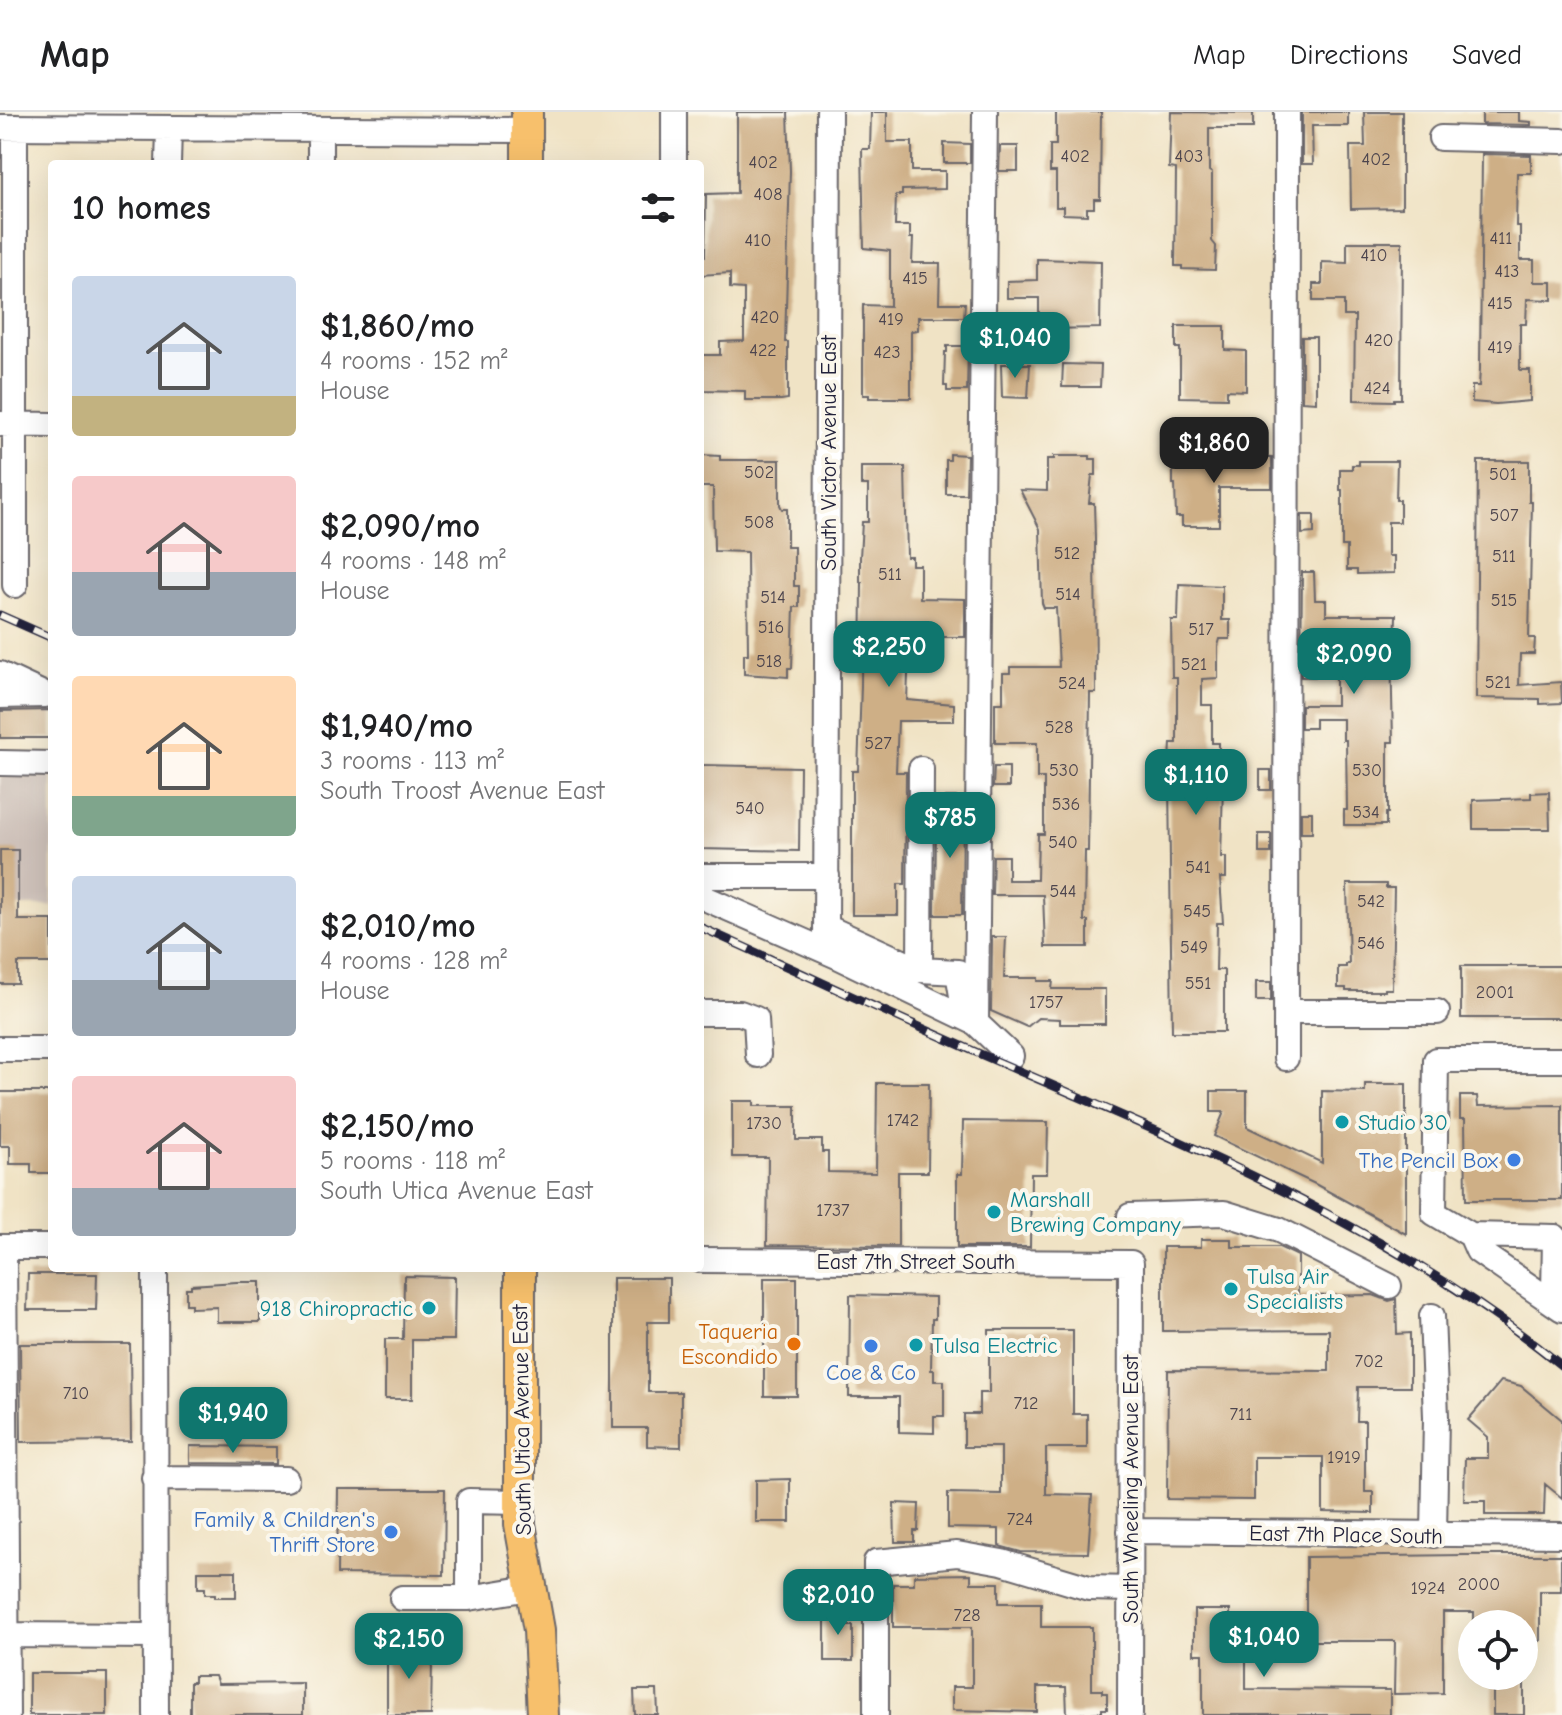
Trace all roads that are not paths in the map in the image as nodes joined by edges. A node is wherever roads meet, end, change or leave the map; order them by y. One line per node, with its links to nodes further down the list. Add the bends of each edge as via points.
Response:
1 (674, 112): 16 (street)
2 (829, 112): 26 (street, South Victor Avenue East)
3 (985, 112): 32 (street)
4 (1287, 112): 29 (street)
5 (385, 121): 6 (street); 10 (street)
6 (470, 121): 7 (street)
7 (527, 121): 15 (main road)
8 (8, 127): 9 (street); 17 (street)
9 (169, 129): 10 (street); 13 (street)
10 (320, 130): 14 (street)
11 (1441, 138): 12 (street)
12 (1562, 141)
13 (168, 160)
14 (320, 160)
15 (527, 160)
16 (674, 160)
17 (7, 424): 18 (street); 19 (street)
18 (48, 425)
19 (15, 585)
20 (0, 674): 21 (street, via 45,695)
21 (0, 696)
22 (0, 763): 23 (street)
23 (48, 764)
24 (921, 769): 28 (street)
25 (704, 876): 26 (street)
26 (827, 876): 28 (street, South Victor Avenue East, via 826,933)
27 (704, 898): 32 (street)
28 (920, 970): 32 (street, via 958,972 962,996)
29 (1286, 1012): 30 (street); 37 (street)
30 (1437, 1012)
31 (704, 1013): 35 (street, via 740,1013 756,1019)
32 (976, 1023): 36 (street)
33 (0, 1049): 34 (street)
34 (48, 1049)
35 (758, 1055)
36 (1011, 1056)
37 (1286, 1058)
38 (1562, 1060): 40 (street, via 1436,1060 1434,1213)
39 (1130, 1216): 47 (street, via 1224,1213 1279,1230)
40 (1471, 1235): 48 (street, via 1478,1251); 48 (street, via 1555,1237)
41 (2, 1247): 42 (street); 60 (street)
42 (48, 1247)
43 (704, 1260): 44 (street, East 7th Street South)
44 (1131, 1263): 53 (street, South Wheeling Avenue East)
45 (155, 1272): 50 (street)
46 (520, 1272): 52 (main road, South Utica Avenue East)
47 (1389, 1286)
48 (1554, 1298)
49 (1432, 1316): 54 (street)
50 (154, 1478): 51 (street); 61 (street)
51 (286, 1479)
52 (519, 1502): 56 (main road, South Utica Avenue East); 59 (street, via 469,1501)
53 (1130, 1531): 54 (street, East 7th Place South); 57 (street, South Wheeling Avenue East)
54 (1434, 1535): 55 (street, East 7th Place South)
55 (1562, 1535)
56 (530, 1588): 59 (street); 64 (main road, South Utica Avenue East, via 541,1642)
57 (1130, 1589): 65 (street, via 1089,1588 957,1554 876,1562); 66 (street, South Wheeling Avenue East)
58 (402, 1598): 59 (street)
59 (469, 1598)
60 (3, 1635): 61 (street); 62 (street)
61 (155, 1636): 63 (street)
62 (7, 1715)
63 (156, 1715)
64 (543, 1715)
65 (876, 1715)
66 (1130, 1715)

